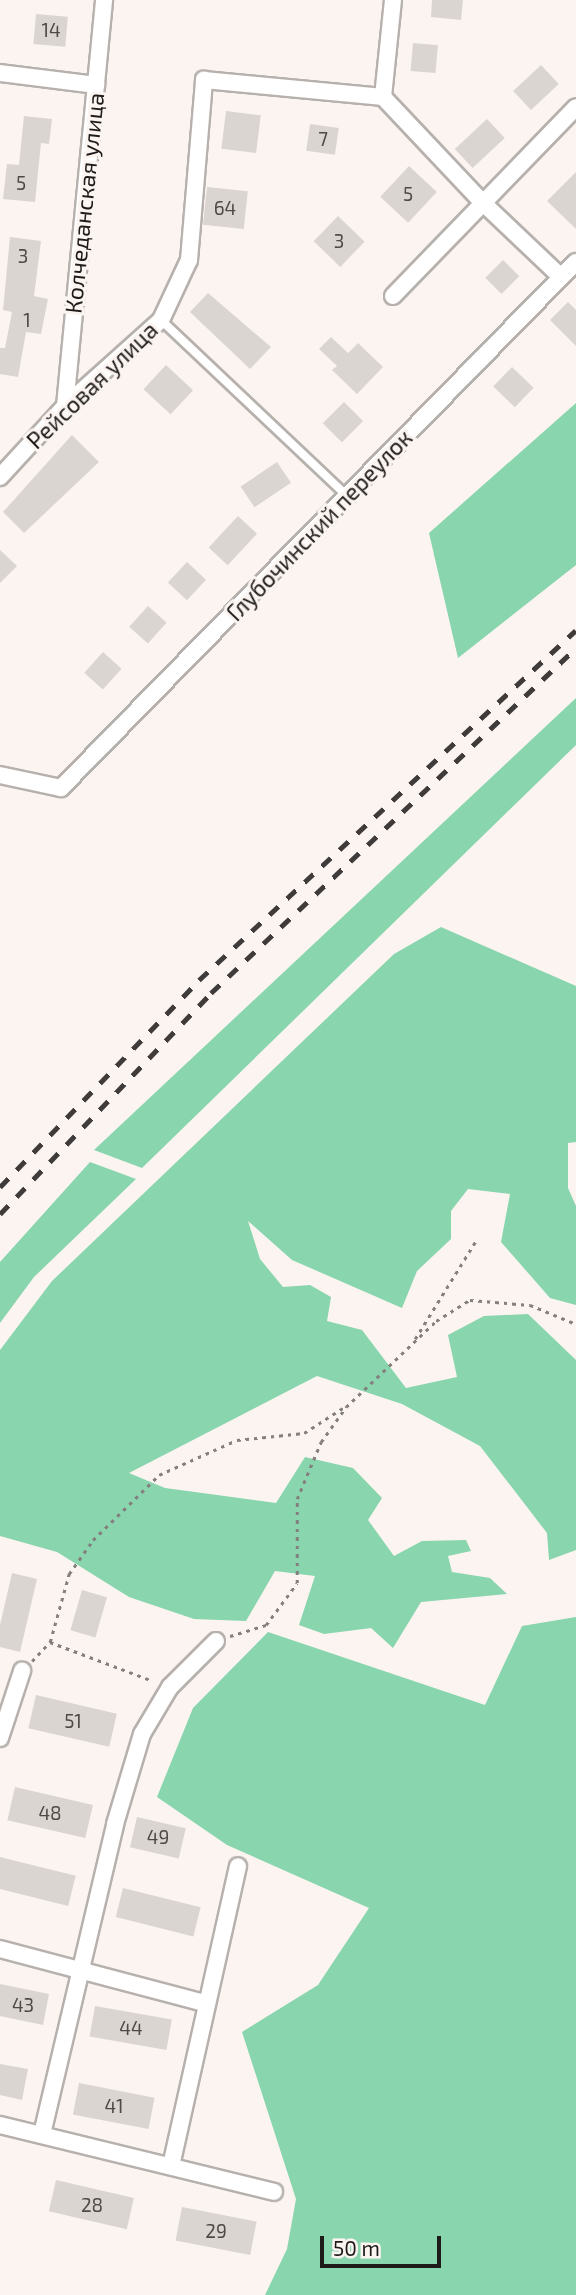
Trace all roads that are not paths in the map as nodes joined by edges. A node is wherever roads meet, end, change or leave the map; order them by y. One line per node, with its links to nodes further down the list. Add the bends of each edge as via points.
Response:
1 (104, 0): 4 (street, Колчеданская улица)
2 (393, 0): 5 (street)
3 (0, 73): 4 (street)
4 (96, 85): 12 (street, Колчеданская улица)
5 (383, 97): 7 (street); 11 (street, Рейсовая улица, via 205,80 189,260)
6 (576, 107): 7 (street)
7 (481, 201): 9 (street); 10 (street)
8 (576, 262): 9 (street, Глубочинский переулок)
9 (561, 277): 14 (street, Глубочинский переулок)
10 (394, 296)
11 (161, 320): 12 (street, Рейсовая улица); 14 (lane)
12 (65, 406): 13 (street, Рейсовая улица)
13 (0, 477)
14 (346, 496): 15 (street, Глубочинский переулок, via 61,788)
15 (0, 775)
16 (216, 1641): 21 (street, via 170,1687 142,1734 115,1824)
17 (22, 1671): 18 (street)
18 (0, 1738)
19 (237, 1866): 22 (street)
20 (0, 1949): 21 (street)
21 (84, 1968): 22 (street); 24 (street)
22 (205, 2003): 25 (street)
23 (0, 2125): 24 (street)
24 (42, 2134): 25 (street)
25 (171, 2166): 26 (street)
26 (274, 2192)

